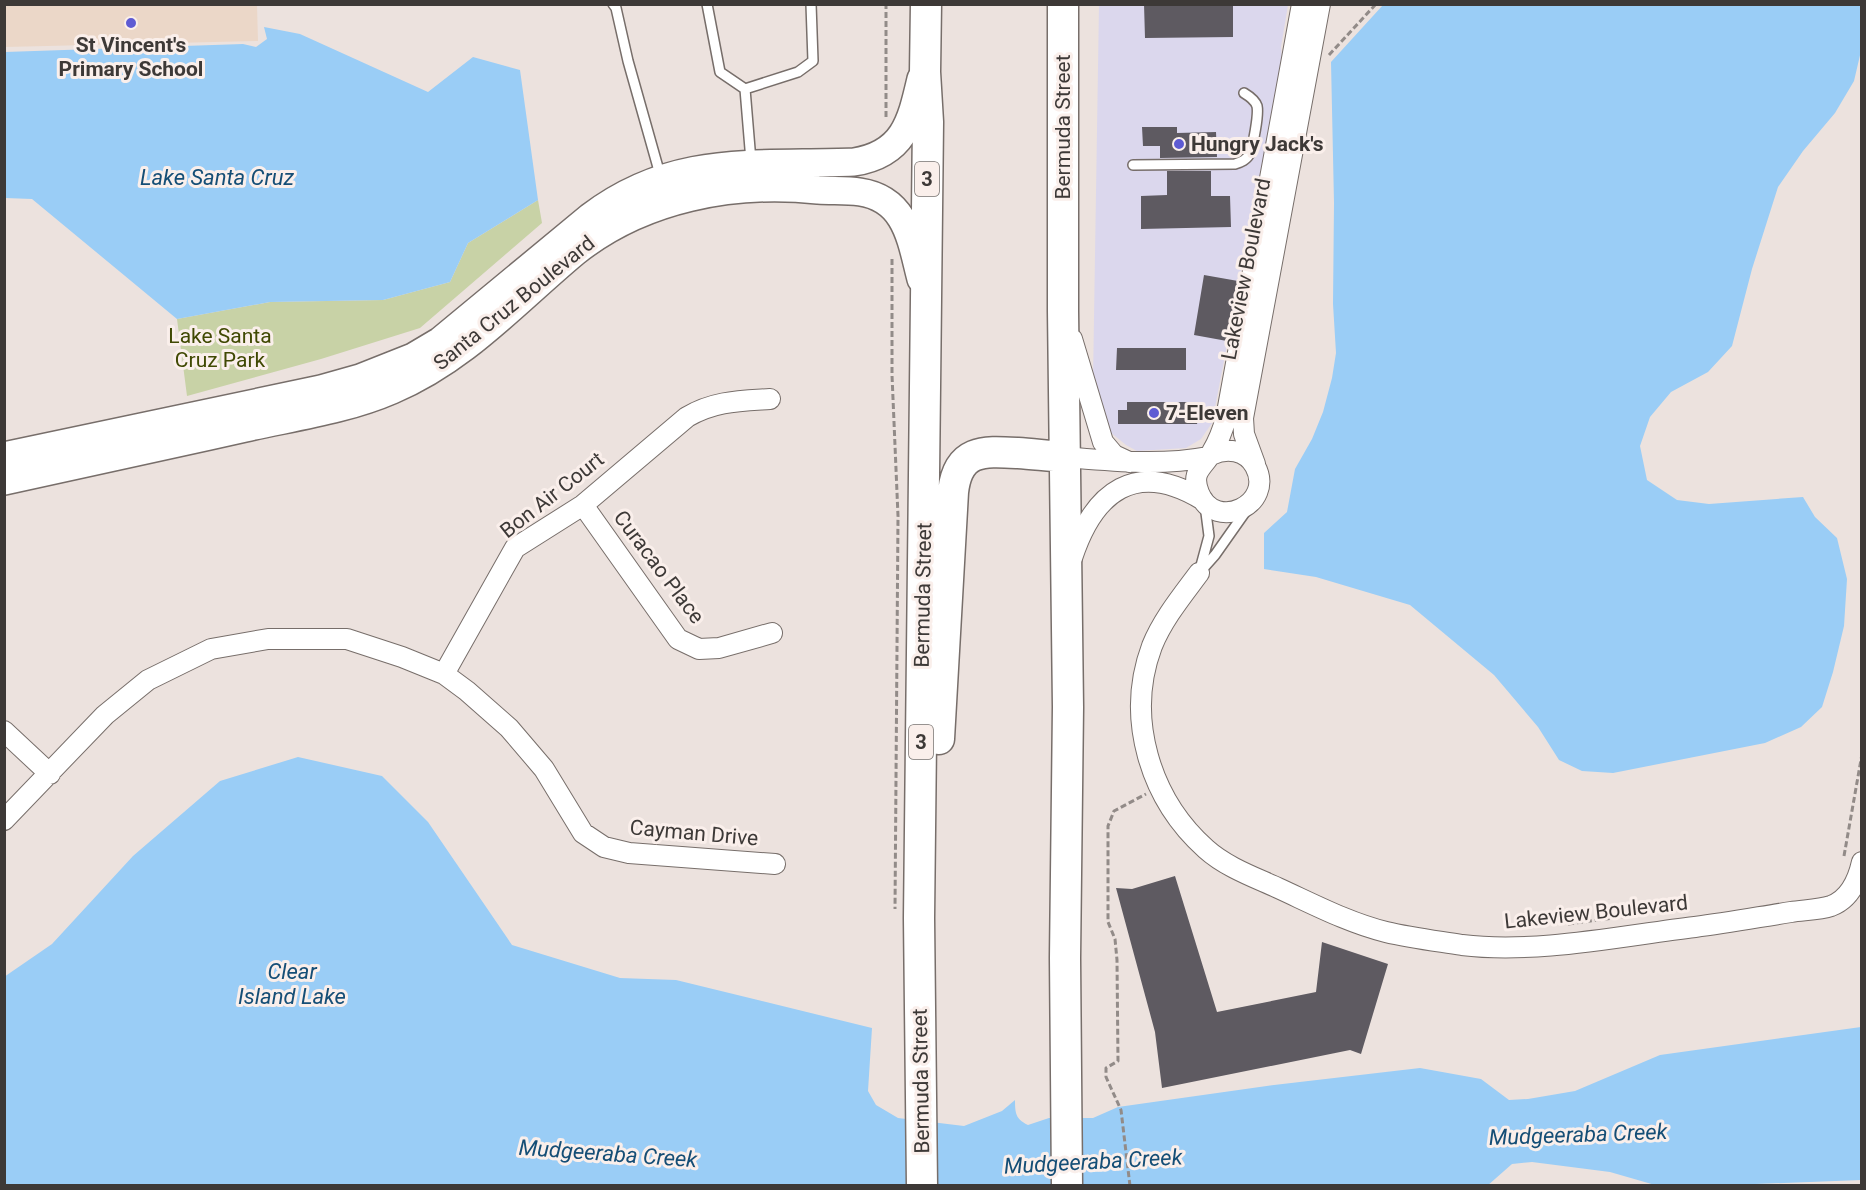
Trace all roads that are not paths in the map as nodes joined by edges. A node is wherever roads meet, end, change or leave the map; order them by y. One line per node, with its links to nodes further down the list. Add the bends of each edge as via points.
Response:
1 (613, 4): 14 (lane)
2 (707, 4): 10 (lane, via 720,72)
3 (811, 4): 10 (lane, via 813,61 798,72)
4 (926, 4): 8 (main road, Bermuda Street / 3)
5 (1063, 4): 18 (main road, Bermuda Street)
6 (1302, 4): 9 (street, Lakeview Boulevard)
7 (1320, 4): 9 (street, Lakeview Boulevard)
8 (925, 60): 12 (street, Santa Cruz Boulevard, via 910,123 884,153 854,162); 17 (main road, Bermuda Street / 3)
9 (1309, 61): 16 (street, Lakeview Boulevard)
10 (745, 89): 12 (lane)
11 (1244, 93): 13 (lane, via 1257,107 1250,154 1244,160 1228,165)
12 (760, 164): 14 (street, Santa Cruz Boulevard, via 690,170); 15 (street, via 800,171 869,172 868,184)
13 (1133, 165)
14 (665, 190): 15 (street, Santa Cruz Boulevard, via 706,194 800,188); 22 (street, Santa Cruz Boulevard, via 633,190 609,203 440,341 391,368 321,389); 27 (street, Santa Cruz Boulevard, via 648,210 599,235 576,252 450,360 391,390 320,411)
15 (852, 192): 17 (street, Santa Cruz Boulevard, via 879,199 901,216)
16 (1265, 252): 19 (street, Lakeview Boulevard); 20 (street, Lakeview Boulevard)
17 (926, 297): 40 (main road, Bermuda Street / 3)
18 (1063, 311): 24 (main road, Bermuda Street); 25 (street, via 1100,435 1110,451)
19 (1235, 367): 20 (street); 23 (street, Lakeview Boulevard, via 1224,424)
20 (1249, 387): 26 (street, Lakeview Boulevard, via 1243,430)
21 (770, 399): 30 (street, Bon Air Court, via 703,407)
22 (4, 456)
23 (1210, 456): 25 (street, via 1170,463); 26 (street, via 1223,450 1240,452); 28 (street, via 1197,477)
24 (1065, 457): 25 (street); 32 (main road, Bermuda Street); 40 (main road, via 978,453 963,463 955,478 932,827)
25 (1129, 462)
26 (1258, 471): 29 (street, via 1259,487)
27 (4, 481)
28 (1204, 501): 29 (street, via 1231,513); 31 (lane, via 1209,536); 32 (street, via 1163,484 1132,485 1116,491 1087,520)
29 (1252, 501): 31 (lane)
30 (583, 505): 33 (street, Curacao Place, via 678,639 699,649 719,648); 34 (street, Bon Air Court, via 515,548)
31 (1199, 573): 38 (street, Lakeview Boulevard, via 1163,624 1145,671 1145,747 1158,789 1170,809 1209,851 1233,867 1350,920 1387,932 1463,945 1533,947 1831,906 1851,890 1857,878)
32 (1066, 576): 42 (main road, Bermuda Street)
33 (772, 633)
34 (444, 674): 36 (street, Cayman Drive, via 347,639 268,639 211,649 148,680 105,715); 39 (street, Cayman Drive, via 510,728 544,769 583,833 604,847 629,853)
35 (4, 731): 36 (street)
36 (50, 774): 37 (street, Cayman Drive)
37 (4, 820)
38 (1853, 859)
39 (775, 864)
40 (907, 916): 41 (main road, Bermuda Street / 3, via 921,1108)
41 (922, 1185)
42 (1067, 1185)

